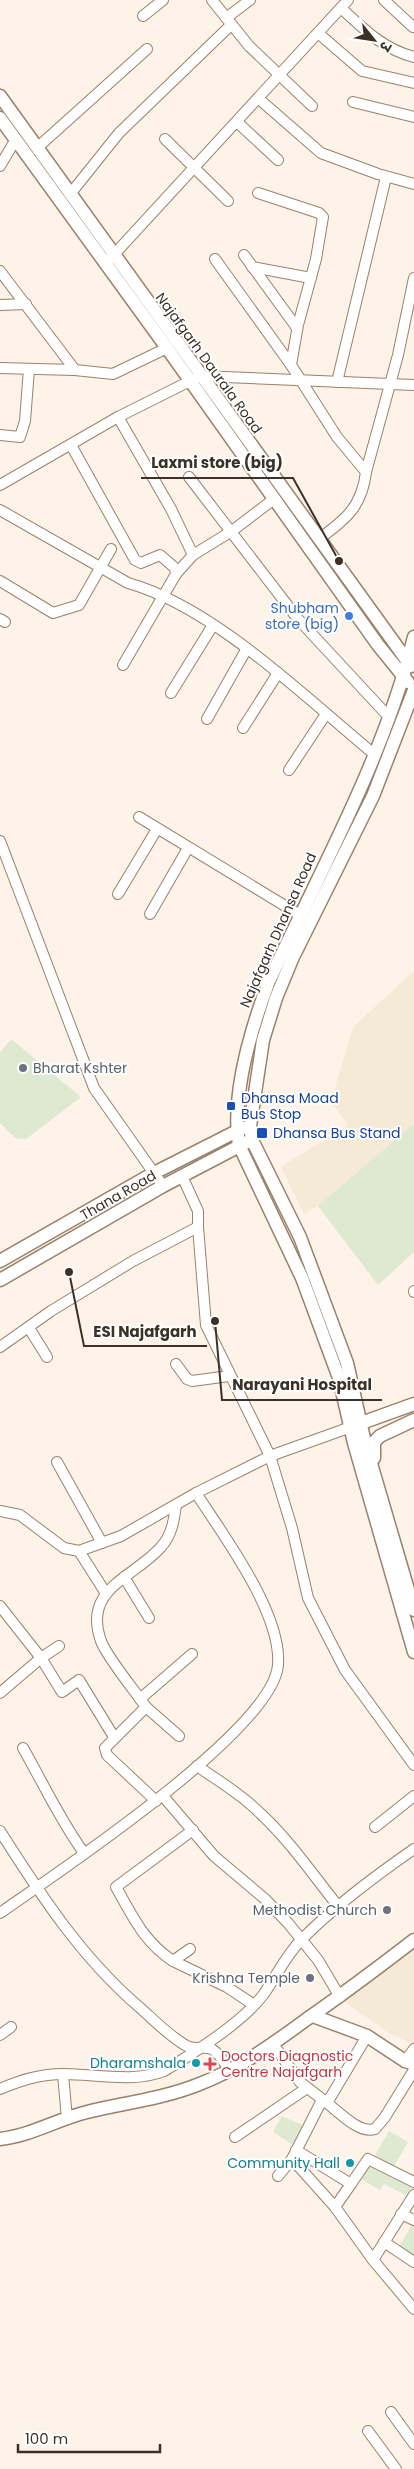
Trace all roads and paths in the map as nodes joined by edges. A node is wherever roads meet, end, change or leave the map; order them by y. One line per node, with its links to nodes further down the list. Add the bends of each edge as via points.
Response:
1 (163, 0): 7 (street)
2 (212, 0): 8 (street)
3 (250, 0): 8 (street)
4 (348, 0): 6 (street)
5 (384, 0): 9 (street)
6 (341, 8): 10 (street); 12 (street, via 375,40)
7 (143, 16)
8 (228, 22): 13 (street); 30 (street, via 120,133)
9 (413, 27)
10 (318, 33): 13 (street); 14 (street, via 362,70)
11 (147, 49): 24 (street)
12 (414, 56)
13 (281, 76): 16 (street); 18 (street)
14 (414, 83)
15 (0, 96): 24 (main road, Najafgarh Daurala Road)
16 (259, 99): 21 (street); 28 (street, via 320,153)
17 (353, 102): 19 (street)
18 (312, 106)
19 (414, 117)
20 (0, 118): 22 (main road, Najafgarh Daurala Road)
21 (237, 122): 25 (street); 27 (street)
22 (16, 139): 26 (street); 34 (main road, Najafgarh Daurala Road)
23 (164, 139): 27 (street)
24 (38, 148): 30 (main road, Najafgarh Daurala Road)
25 (278, 160)
26 (0, 166)
27 (194, 168): 32 (street); 34 (street)
28 (386, 177): 29 (street); 50 (street)
29 (414, 184)
30 (71, 193): 34 (main road, Najafgarh Daurala Road)
31 (258, 194): 38 (street, via 323,217)
32 (228, 201)
33 (244, 256): 36 (street)
34 (109, 259): 43 (main road, Najafgarh Daurala Road); 48 (main road, Najafgarh Daurala Road)
35 (215, 259): 44 (street)
36 (252, 266): 38 (street); 42 (street)
37 (0, 271): 40 (street)
38 (311, 278): 42 (street)
39 (414, 278): 51 (street)
40 (26, 304): 41 (street); 47 (street)
41 (0, 305)
42 (298, 328): 44 (street)
43 (167, 348): 47 (street, via 113,374); 48 (main road, Najafgarh Daurala Road)
44 (291, 366): 49 (street)
45 (0, 368): 46 (street)
46 (29, 369): 47 (street); 54 (street, via 25,421 20,437)
47 (75, 370)
48 (195, 379): 49 (street); 53 (street); 59 (main road, Najafgarh Daurala Road); 62 (main road, Najafgarh Daurala Road)
49 (299, 380): 50 (street); 56 (street, via 337,437)
50 (337, 382): 51 (street)
51 (391, 384): 52 (street); 56 (street)
52 (414, 385)
53 (118, 418): 55 (street); 64 (street, via 172,509)
54 (0, 435)
55 (71, 445): 58 (street); 66 (street, via 135,560 141,563 160,555 175,568)
56 (366, 472): 62 (street, via 354,510)
57 (189, 477): 61 (street)
58 (0, 485)
59 (274, 499): 61 (street); 73 (main road, Najafgarh Daurala Road, via 378,645)
60 (0, 510): 65 (street)
61 (232, 531): 64 (street); 78 (street, via 298,619)
62 (318, 540): 73 (main road, Najafgarh Daurala Road)
63 (112, 549): 65 (street)
64 (193, 555): 66 (street)
65 (99, 567): 67 (street, via 79,605 53,613); 68 (street)
66 (176, 574): 68 (street)
67 (0, 580)
68 (162, 596): 69 (street); 72 (street)
69 (213, 626): 71 (street); 76 (street)
70 (414, 638): 73 (main road, Najafgarh Dhansa Road)
71 (246, 650): 74 (street); 79 (street)
72 (123, 665)
73 (409, 670): 75 (main road, Najafgarh Daurala Road); 78 (main road, Najafgarh Dhansa Road)
74 (278, 673): 77 (street); 80 (street)
75 (414, 690): 90 (main road, Najafgarh Dhansa Road, via 373,796 276,998 263,1040)
76 (171, 693)
77 (326, 714): 81 (street); 82 (street)
78 (388, 716): 81 (main road, Najafgarh Dhansa Road)
79 (207, 718)
80 (243, 728)
81 (375, 755): 89 (main road, Najafgarh Dhansa Road)
82 (289, 770)
83 (139, 817): 84 (street)
84 (157, 829): 86 (street); 87 (street)
85 (0, 841): 92 (street, via 94,1088)
86 (188, 848): 88 (street); 89 (street)
87 (118, 894)
88 (150, 914)
89 (300, 915): 90 (main road, Najafgarh Dhansa Road, via 269,982 248,1041)
90 (248, 1133): 91 (main road, Thana Road); 92 (main road); 105 (main road, via 300,1237 347,1363)
91 (239, 1145): 93 (main road, Thana Road); 105 (main road, via 302,1278)
92 (154, 1173): 94 (street); 96 (main road)
93 (182, 1176): 94 (main road, Thana Road); 95 (street, via 198,1211)
94 (163, 1186): 97 (main road, Thana Road)
95 (198, 1227): 98 (street, via 133,1261); 102 (street, via 206,1325)
96 (0, 1262)
97 (0, 1280)
98 (29, 1328): 99 (street); 100 (street)
99 (0, 1347)
100 (47, 1357)
101 (176, 1364): 102 (street, via 192,1381)
102 (230, 1376): 106 (street)
103 (414, 1404): 105 (main road)
104 (414, 1420): 108 (main road, via 374,1442)
105 (356, 1425): 106 (street); 108 (main road, via 366,1442); 120 (main road, via 370,1495)
106 (270, 1456): 109 (street); 128 (street, via 292,1528 308,1598 345,1670)
107 (57, 1462): 112 (street)
108 (376, 1477): 117 (main road)
109 (196, 1493): 110 (street); 129 (street, via 241,1561 261,1601 274,1633 278,1664 270,1687 249,1716)
110 (176, 1505): 112 (street); 114 (street, via 173,1526 162,1546)
111 (0, 1511): 113 (street, via 20,1515 64,1548)
112 (102, 1543): 113 (street)
113 (79, 1552): 115 (street)
114 (124, 1577): 115 (street); 118 (street)
115 (105, 1592): 124 (street, via 98,1608 101,1641)
116 (0, 1606): 122 (street)
117 (414, 1610)
118 (149, 1618)
119 (59, 1646): 122 (street)
120 (414, 1652)
121 (192, 1654): 124 (street)
122 (41, 1658): 123 (street); 126 (street, via 62,1692 79,1680)
123 (0, 1692)
124 (143, 1703): 125 (street); 126 (street)
125 (179, 1736)
126 (114, 1738): 131 (street, via 105,1748 107,1754)
127 (23, 1748): 136 (street, via 63,1824)
128 (414, 1764)
129 (197, 1766): 131 (street); 138 (street, via 263,1816)
130 (414, 1796): 132 (street)
131 (159, 1799): 133 (street); 136 (street)
132 (375, 1827)
133 (193, 1830): 140 (street, via 214,1856 265,1899); 143 (street, via 116,1887 142,1932 156,1950)
134 (0, 1831): 137 (street)
135 (414, 1848): 138 (street)
136 (84, 1853): 137 (street)
137 (36, 1888): 139 (street); 152 (street, via 66,1929 114,1984 182,2043)
138 (338, 1906): 140 (street)
139 (0, 1914)
140 (302, 1939): 144 (street); 145 (street)
141 (414, 1940): 144 (main road)
142 (190, 1949): 143 (street)
143 (173, 1961): 145 (street, via 227,1987)
144 (340, 1997): 146 (main road)
145 (254, 2005): 152 (street)
146 (313, 2016): 149 (main road); 150 (main road)
147 (11, 2027): 148 (street)
148 (0, 2035)
149 (366, 2036): 153 (main road); 158 (street)
150 (273, 2044): 154 (main road); 156 (street)
151 (414, 2049): 153 (street)
152 (196, 2050): 154 (street, via 213,2049); 155 (street, via 155,2074)
153 (411, 2065): 158 (street, via 386,2117 375,2129 366,2130)
154 (230, 2070): 159 (main road, via 154,2100 128,2102)
155 (63, 2074): 157 (street, via 25,2079); 159 (street)
156 (307, 2088): 158 (street); 160 (street)
157 (0, 2089)
158 (325, 2102): 162 (street)
159 (67, 2119): 161 (main road)
160 (235, 2137)
161 (0, 2139)
162 (294, 2154): 163 (street); 165 (street); 167 (street)
163 (278, 2176)
164 (414, 2182): 165 (street, via 368,2159)
165 (351, 2184): 167 (street)
166 (414, 2195): 168 (street)
167 (335, 2207): 171 (street)
168 (401, 2214): 169 (street); 170 (street)
169 (414, 2220)
170 (384, 2242): 171 (street); 172 (street)
171 (373, 2260): 173 (street)
172 (414, 2262)
173 (414, 2309)
174 (391, 2412): 176 (street)
175 (368, 2431): 177 (street)
176 (414, 2444)
177 (396, 2469)

